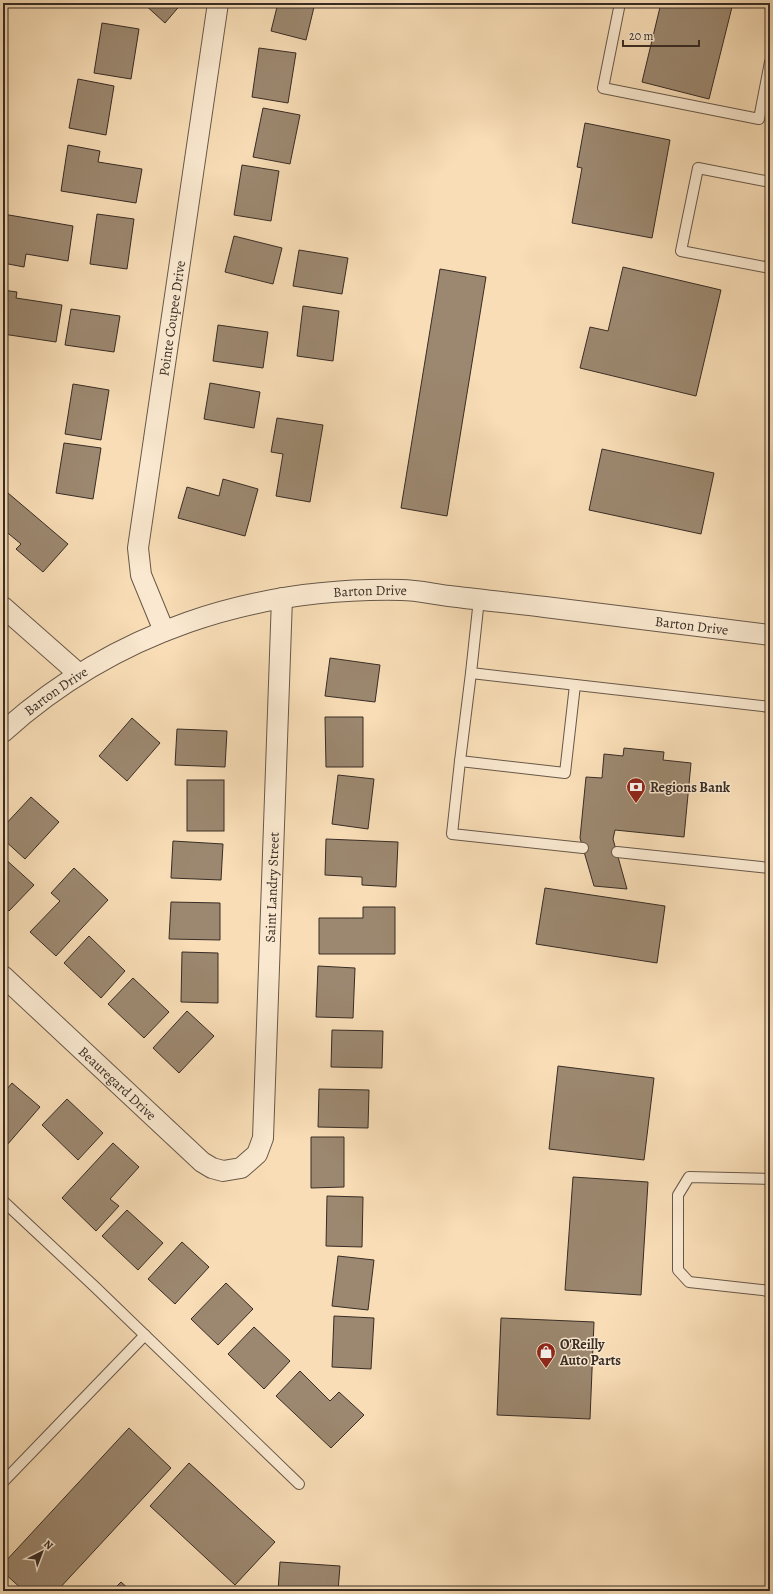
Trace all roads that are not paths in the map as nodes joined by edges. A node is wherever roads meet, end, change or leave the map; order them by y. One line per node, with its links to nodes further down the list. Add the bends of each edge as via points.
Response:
1 (218, 3): 9 (street, Pointe Coupee Drive, via 138,548 142,575)
2 (620, 3): 3 (lane, via 603,88 759,119)
3 (770, 62)
4 (770, 182): 5 (lane, via 698,168 681,251)
5 (770, 268)
6 (282, 598): 7 (street, Barton Drive, via 334,591 404,590); 9 (street, Barton Drive, via 208,615); 21 (street, Saint Landry Street, via 263,1138 257,1154)
7 (479, 599): 10 (street, Barton Drive); 11 (lane)
8 (3, 607): 12 (street)
9 (164, 631): 12 (street, Barton Drive, via 118,651)
10 (770, 635)
11 (471, 673): 13 (lane); 16 (lane)
12 (79, 674): 15 (street, Barton Drive)
13 (575, 685): 14 (lane); 16 (lane, via 565,773)
14 (770, 707)
15 (3, 732)
16 (460, 761): 17 (lane, via 452,834)
17 (583, 848)
18 (617, 852): 19 (lane)
19 (770, 868)
20 (3, 976): 21 (street, Beauregard Drive, via 202,1162 223,1171)
21 (240, 1168)
22 (770, 1179): 24 (lane, via 689,1177 678,1194 678,1270 689,1282)
23 (3, 1201): 25 (lane)
24 (770, 1291)
25 (145, 1335): 26 (lane); 27 (lane)
26 (3, 1482)
27 (299, 1484)

